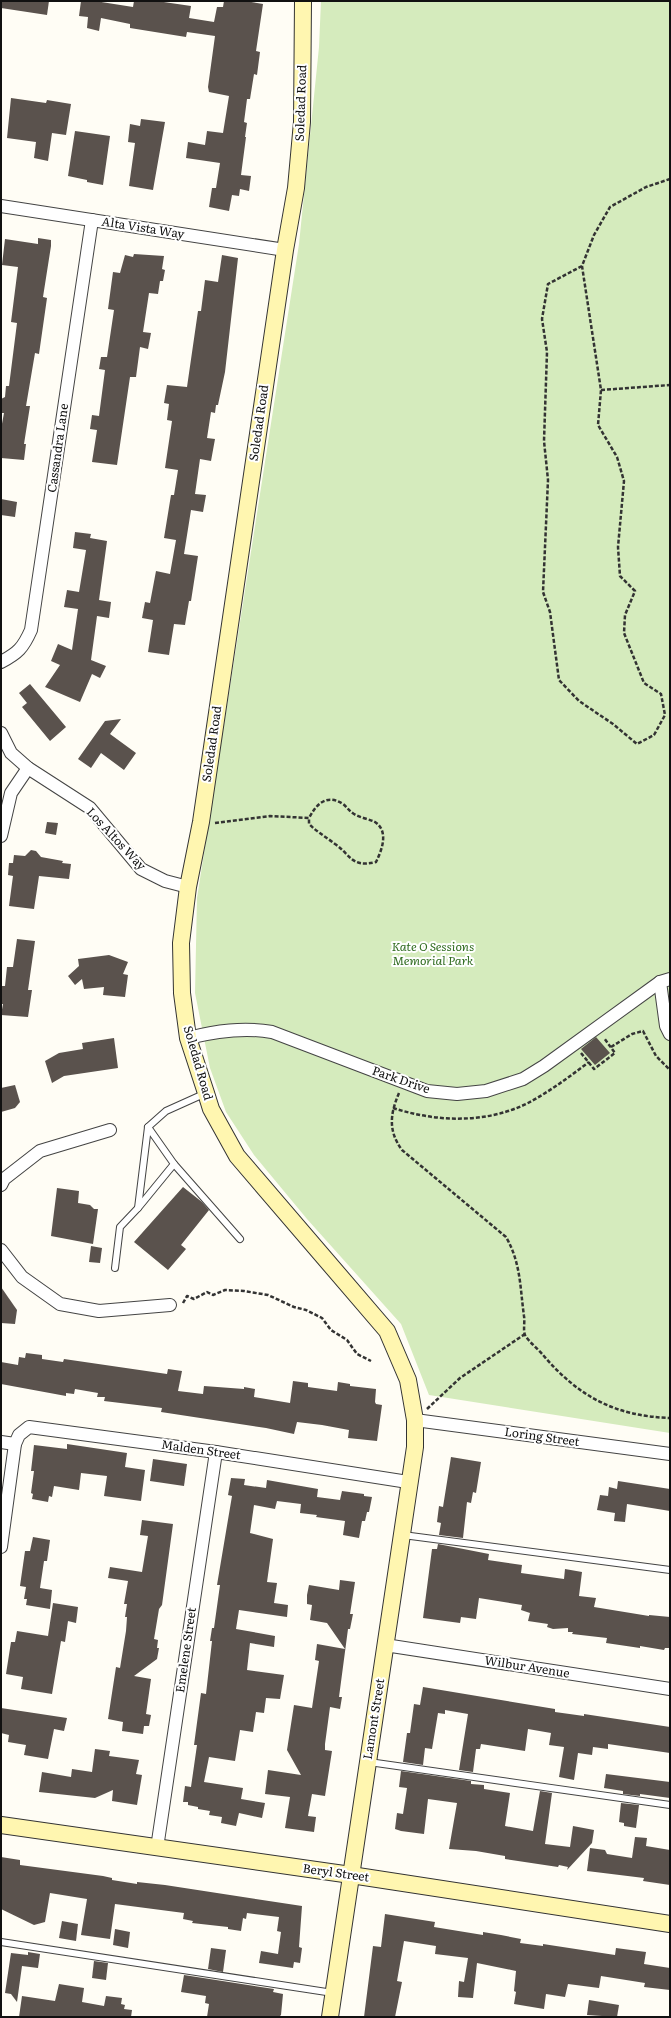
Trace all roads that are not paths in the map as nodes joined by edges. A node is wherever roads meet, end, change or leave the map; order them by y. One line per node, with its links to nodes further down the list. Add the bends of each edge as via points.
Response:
1 (304, 1): 4 (street, Soledad Road, via 302,122 296,188)
2 (1, 206): 3 (street, Alta Vista Way)
3 (92, 220): 4 (street, Alta Vista Way); 5 (street, Cassandra Lane, via 31,630 24,645 15,655)
4 (285, 250): 9 (street, Soledad Road, via 201,822)
5 (1, 662)
6 (1, 733): 7 (street, Los Altos Way, via 11,753)
7 (28, 768): 8 (street, via 11,793); 9 (street, Los Altos Way, via 90,808 142,869 165,881)
8 (1, 836)
9 (188, 886): 12 (street, Soledad Road, via 181,943 182,993)
10 (665, 980): 11 (street, Park Drive, via 666,1026); 12 (street, Park Drive, via 544,1066 522,1079 486,1091 457,1094 427,1091 272,1032 238,1029)
11 (670, 1034)
12 (188, 1038): 13 (street, Soledad Road)
13 (206, 1093): 14 (lane, via 166,1111); 23 (street, Soledad Road, via 211,1109 237,1156 387,1331 408,1380)
14 (148, 1127): 16 (lane); 18 (lane)
15 (110, 1130): 17 (street, via 40,1151 4,1179)
16 (174, 1164): 18 (lane); 19 (lane)
17 (1, 1185)
18 (138, 1208): 21 (lane, via 120,1227)
19 (240, 1239)
20 (1, 1250): 22 (street, via 22,1277 60,1304 99,1311)
21 (115, 1268)
22 (170, 1305)
23 (415, 1420): 27 (street, Loring Street); 28 (street, Lamont Street, via 415,1447)
24 (1, 1442): 25 (street)
25 (15, 1444): 26 (street, Malden Street, via 19,1435 30,1427); 30 (street)
26 (216, 1452): 28 (street, Malden Street); 37 (street, Emelene Street)
27 (670, 1454)
28 (408, 1482): 29 (street, Lamont Street)
29 (401, 1535): 31 (lane); 32 (street, Lamont Street)
30 (1, 1547)
31 (670, 1570)
32 (385, 1645): 33 (street, Wilbur Avenue); 34 (street, Lamont Street)
33 (670, 1688)
34 (367, 1762): 35 (lane); 38 (street, Lamont Street)
35 (670, 1806)
36 (1, 1825): 37 (street, Beryl Street)
37 (157, 1848): 38 (street, Beryl Street)
38 (351, 1875): 39 (street, Beryl Street); 41 (street, Lamont Street)
39 (670, 1924)
40 (1, 1942): 41 (lane)
41 (333, 1993): 42 (street, Lamont Street)
42 (330, 2017)

